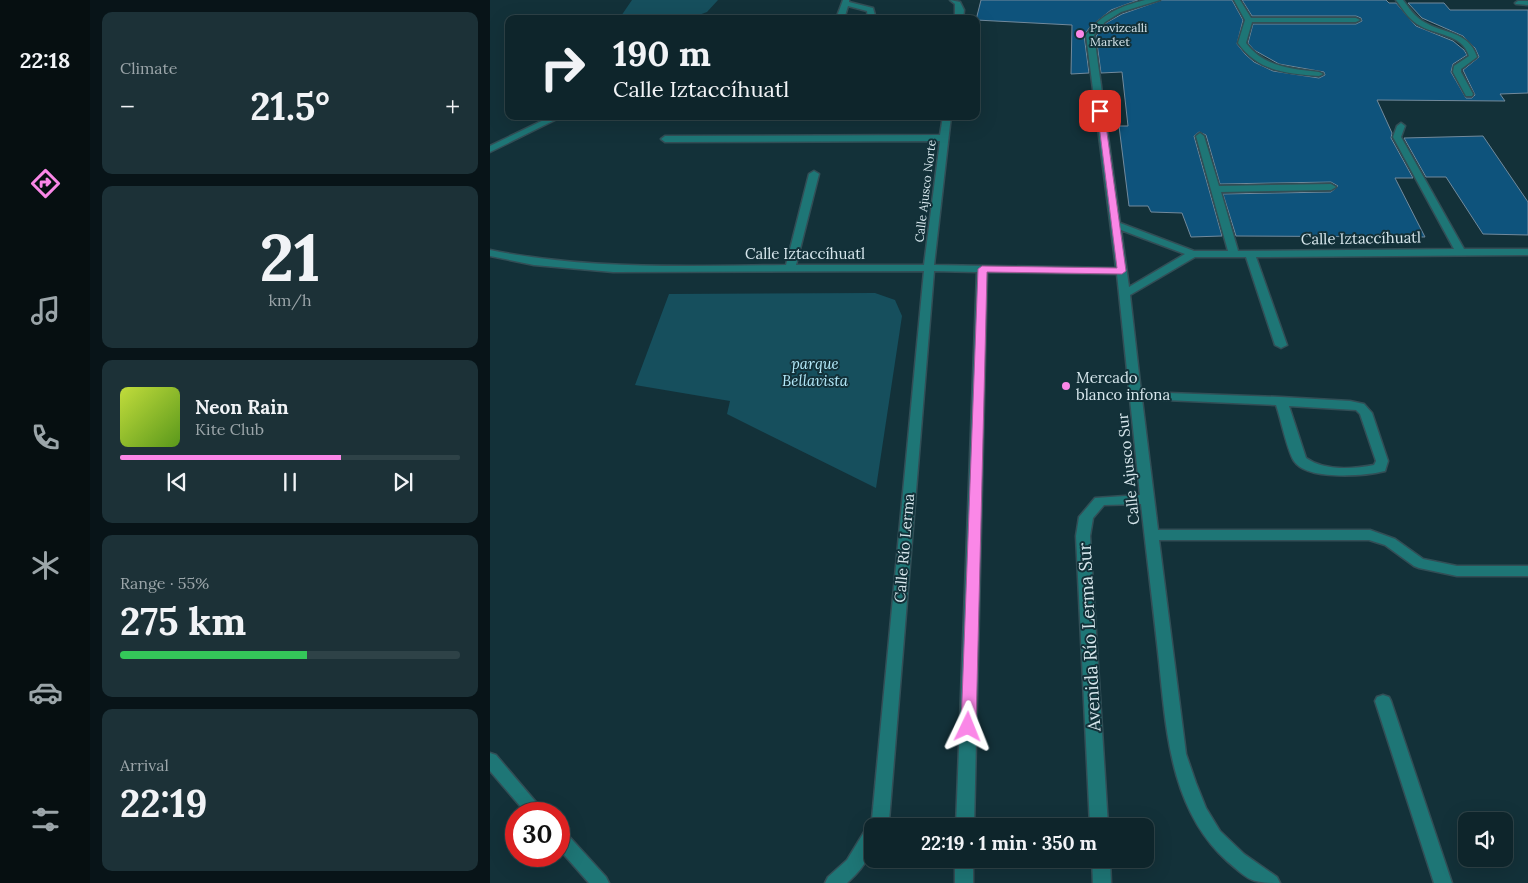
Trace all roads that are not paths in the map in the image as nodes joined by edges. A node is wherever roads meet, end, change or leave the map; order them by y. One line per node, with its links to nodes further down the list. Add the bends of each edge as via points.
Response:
1 (953, 0): 10 (street, via 958,3)
2 (1157, 0): 25 (street, Calle Ajusco Sur, via 1106,16 1090,35)
3 (1237, 0): 11 (street)
4 (1398, 0): 14 (street, via 1419,23 1466,42 1474,57 1457,68 1457,72)
5 (845, 2): 8 (street); 9 (street, via 870,10)
6 (1518, 3): 7 (street)
7 (1528, 3)
8 (841, 15)
9 (871, 15)
10 (959, 15)
11 (1248, 20): 12 (street); 13 (street, via 1242,43 1248,54 1280,70)
12 (1356, 20)
13 (1319, 74)
14 (1469, 94)
15 (551, 120): 21 (street)
16 (946, 120): 19 (street, Calle Ajusco Norte)
17 (1401, 126): 26 (street, via 1397,137)
18 (1200, 136): 24 (street)
19 (944, 138): 20 (street); 33 (street, Calle Ajusco Norte)
20 (665, 139)
21 (490, 149)
22 (814, 174): 32 (street)
23 (1331, 187): 24 (street)
24 (1215, 190): 30 (street)
25 (1114, 224): 29 (street, Calle Iztaccíhuatl); 35 (street, Calle Ajusco Sur)
26 (1460, 252): 27 (street, Calle Iztaccíhuatl); 31 (street, Calle Iztaccíhuatl)
27 (1528, 252)
28 (490, 253): 32 (street, Calle Iztaccíhuatl, via 534,262 613,269)
29 (1194, 254): 30 (street, Calle Iztaccíhuatl); 36 (street)
30 (1234, 254): 31 (street, Calle Iztaccíhuatl)
31 (1250, 254): 37 (street)
32 (790, 268): 33 (street, Calle Iztaccíhuatl)
33 (929, 268): 34 (street, Calle Iztaccíhuatl); 46 (street, Calle Río Lerma)
34 (982, 269): 35 (street, Calle Iztaccíhuatl); 47 (street)
35 (1122, 271): 36 (street, Calle Ajusco Sur)
36 (1125, 294): 38 (street, Calle Ajusco Sur)
37 (1281, 345)
38 (1136, 395): 39 (street); 40 (street, Calle Ajusco Sur)
39 (1281, 401): 39 (street, via 1360,407 1366,414 1377,445 1382,461 1380,468 1369,471 1306,466 1300,460)
40 (1147, 499): 41 (street, Calle Ajusco Sur); 48 (street, Avenida Río Lerma Sur, via 1100,501 1086,517 1083,536)
41 (1152, 535): 42 (street, via 1370,534 1390,542 1419,563 1457,571); 57 (street, Calle Ajusco Sur, via 1178,754 1188,789 1210,831 1256,875)
42 (1528, 570)
43 (1383, 701): 58 (street)
44 (490, 760): 45 (street)
45 (527, 802)
46 (880, 818)
47 (965, 818)
48 (1099, 818)
49 (864, 847): 54 (street, via 853,866)
50 (570, 849): 53 (street)
51 (964, 868): 55 (street)
52 (1101, 868): 56 (street)
53 (600, 883)
54 (834, 883)
55 (964, 883)
56 (1102, 883)
57 (1271, 883)
58 (1443, 883)

